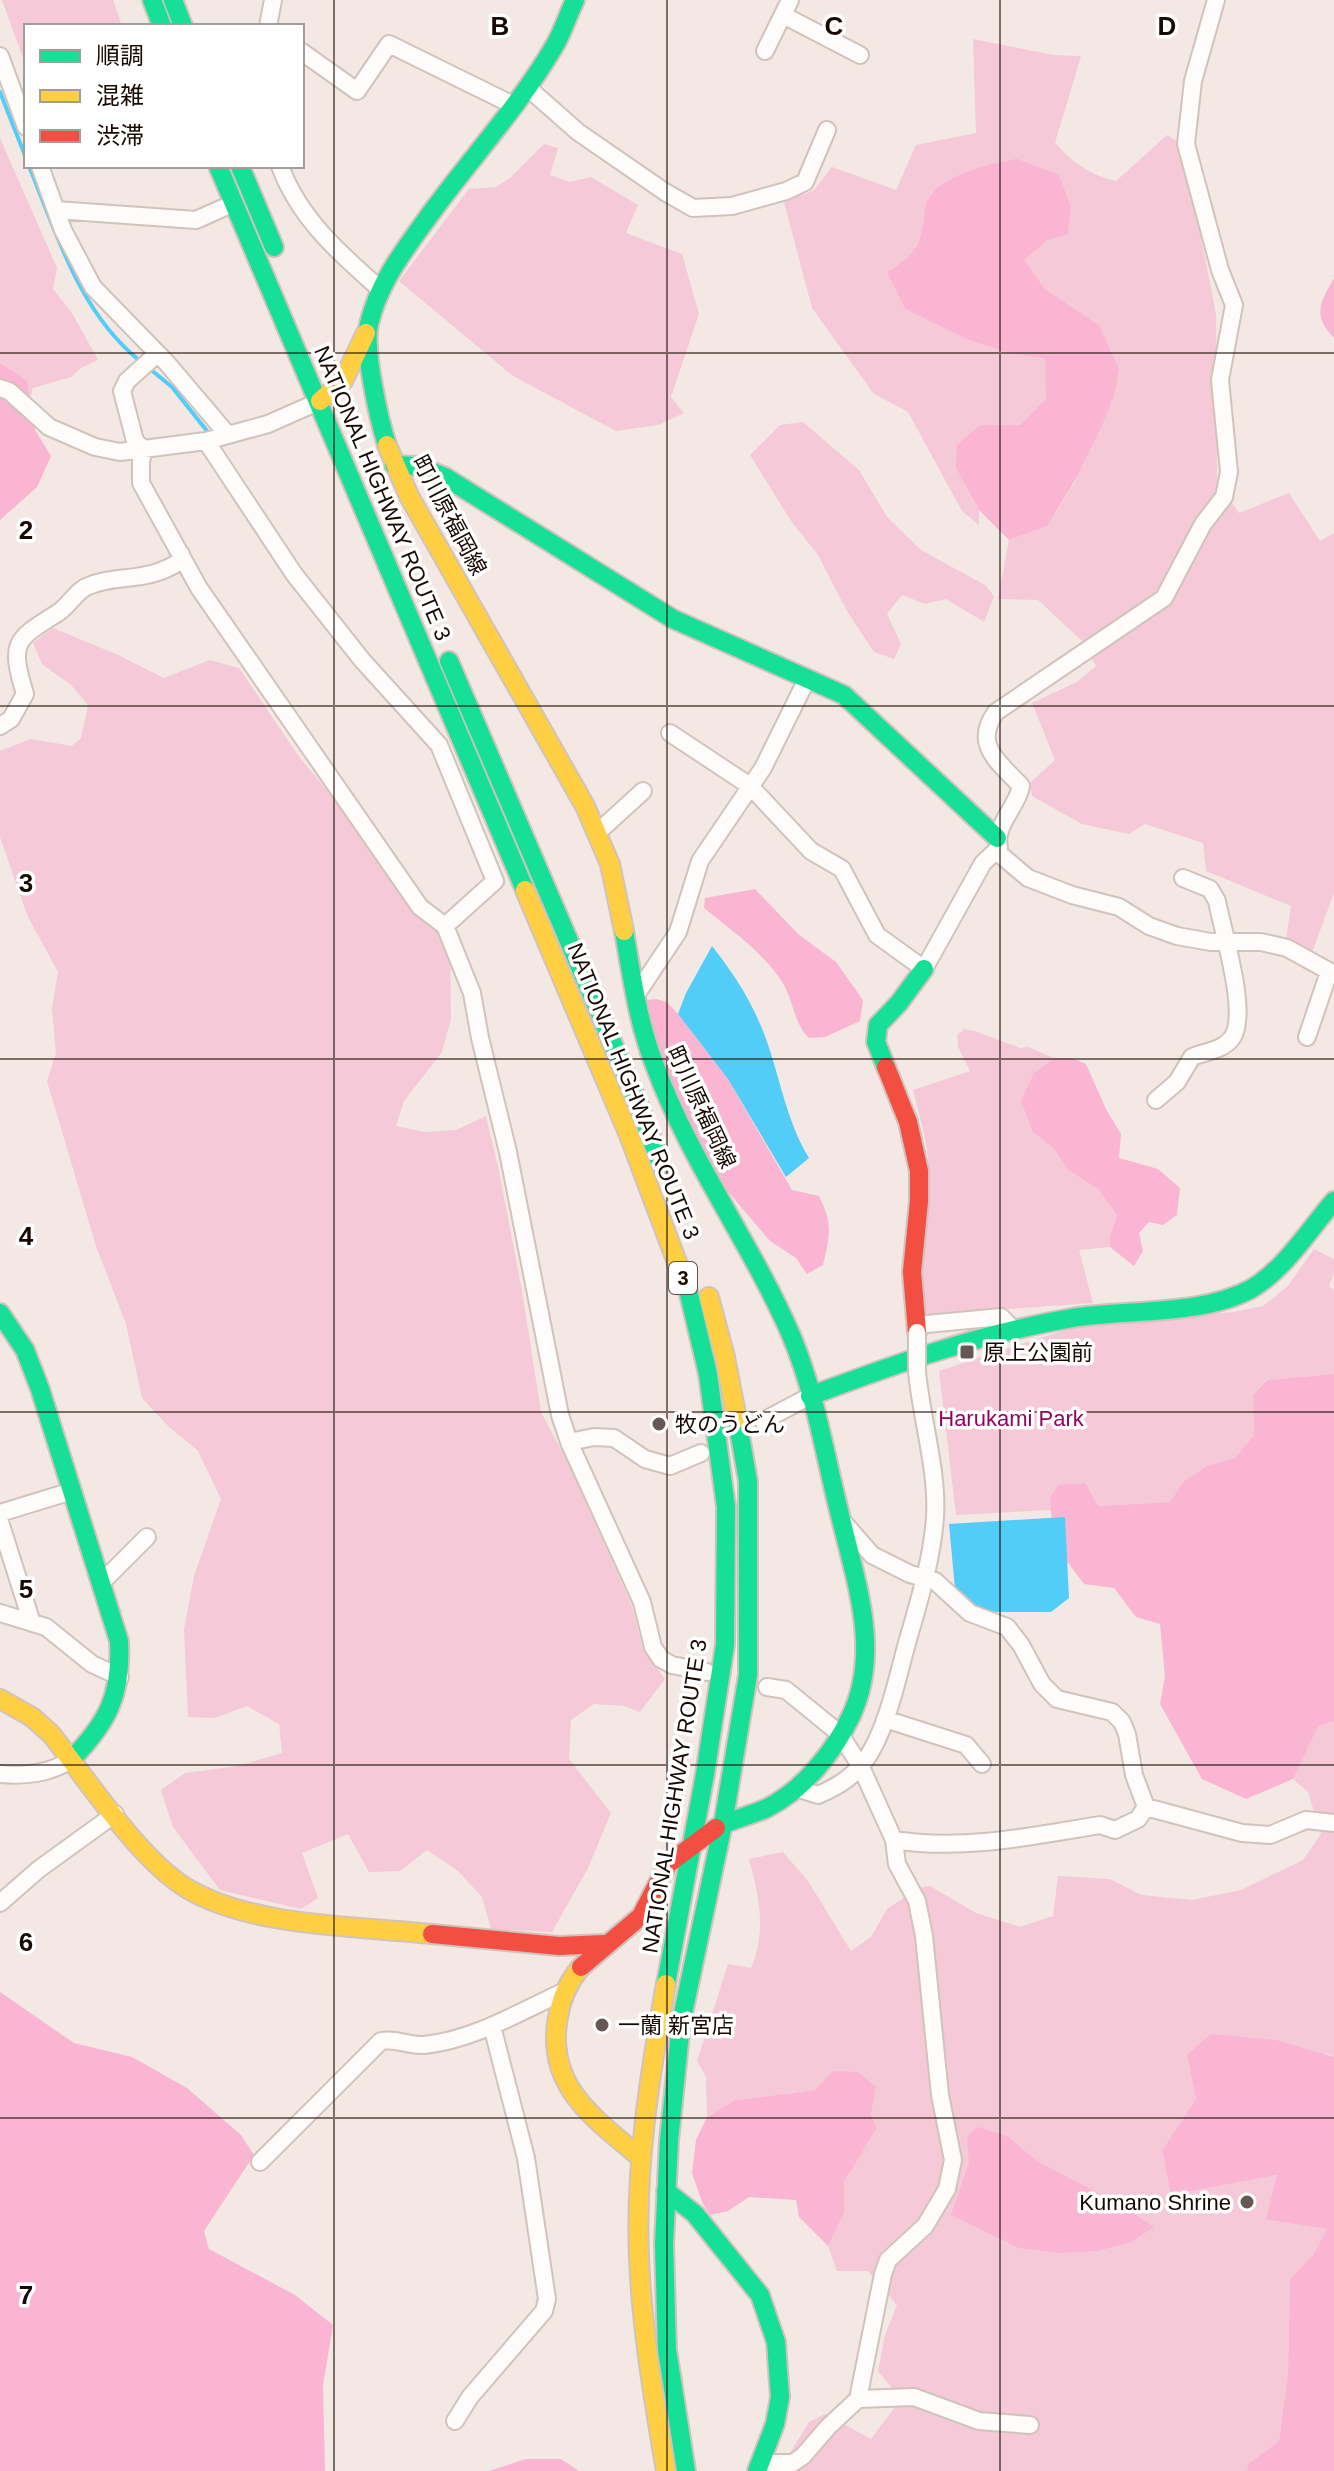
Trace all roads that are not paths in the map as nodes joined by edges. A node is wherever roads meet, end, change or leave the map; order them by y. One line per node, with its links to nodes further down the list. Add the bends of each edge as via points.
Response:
1 (152, 0): 7 (main road)
2 (173, 0): 8 (main road)
3 (273, 0): 9 (street)
4 (575, 0): 14 (main road, 町川原福岡線, via 556,43)
5 (1216, 0): 43 (street, via 1193,81 1186,144 1234,305 1220,380 1229,472 1224,497 1203,524 1164,598 996,712 988,723 989,751 1021,786)
6 (787, 8): 10 (street); 12 (street)
7 (161, 24)
8 (182, 24)
9 (268, 24)
10 (765, 51)
11 (304, 53): 15 (street, via 357,91 389,44)
12 (860, 55)
13 (0, 56): 16 (street)
14 (527, 87): 15 (main road, 町川原福岡線); 17 (street, via 578,132 693,208 732,206 805,182)
15 (513, 105): 25 (main road, 町川原福岡線)
16 (24, 122)
17 (827, 130)
18 (41, 168): 23 (street)
19 (219, 168): 22 (main road, NATIONAL HIGHWAY ROUTE 3 / 3)
20 (241, 168): 24 (main road)
21 (281, 168): 25 (street, via 314,226)
22 (234, 203): 23 (street, via 196,220); 30 (main road, NATIONAL HIGHWAY ROUTE 3 / 3)
23 (56, 210): 28 (street, via 93,287)
24 (281, 265)
25 (380, 289): 26 (main road, 町川原福岡線)
26 (368, 328): 30 (main road); 34 (main road, 町川原福岡線, via 374,392)
27 (316, 351): 30 (main road, NATIONAL HIGHWAY ROUTE 3 / 3)
28 (157, 354): 31 (street); 33 (street, via 122,391 135,441)
29 (0, 388): 33 (street, via 49,427 95,447)
30 (333, 401): 31 (street); 88 (main road, NATIONAL HIGHWAY ROUTE 3 / 3, via 689,1294 708,1374 726,1507 725,1645)
31 (228, 435): 32 (street)
32 (206, 441): 33 (street); 45 (street, via 294,574 439,745 495,881)
33 (144, 450): 35 (street, via 141,483)
34 (394, 465): 37 (main road, via 418,466 445,477 673,619); 42 (main road, 町川原福岡線)
35 (181, 554): 38 (street, via 180,561 154,574 85,587 61,611 28,630 16,664 25,694 11,719); 45 (street, via 222,622 420,907)
36 (444, 650): 52 (main road, NATIONAL HIGHWAY ROUTE 3)
37 (807, 679): 40 (street); 43 (main road, via 844,695)
38 (0, 726)
39 (670, 733): 40 (street)
40 (750, 786): 47 (street, via 811,851 842,869 877,935); 49 (street, via 700,861 678,932)
41 (643, 791): 42 (street)
42 (598, 832): 49 (main road, 町川原福岡線)
43 (996, 844): 46 (street, via 1028,878 1119,907 1177,936); 47 (street)
44 (1183, 878): 46 (street, via 1210,889)
45 (445, 926): 61 (street, via 472,993)
46 (1224, 941): 48 (street, via 1287,948); 51 (street, via 1238,994 1239,1022 1231,1039 1220,1049 1192,1057 1177,1082)
47 (924, 969): 56 (main road, via 878,1025 876,1042 913,1139 919,1172 912,1299)
48 (1331, 973): 50 (street)
49 (636, 995): 59 (main road, 町川原福岡線, via 653,1063 670,1104 780,1313)
50 (1307, 1037)
51 (1156, 1100)
52 (670, 1189)
53 (1334, 1201): 57 (main road, via 1250,1289 1223,1299 1072,1318)
54 (697, 1262): 86 (main road, NATIONAL HIGHWAY ROUTE 3 / 3, via 725,1357 748,1481 748,1675)
55 (0, 1313): 58 (main road)
56 (916, 1329): 57 (street, via 1001,1317); 68 (street, bridge, via 935,1516)
57 (1015, 1331): 59 (main road, via 906,1360)
58 (6, 1337): 63 (main road, via 25,1350)
59 (810, 1396): 60 (street); 65 (main road, 町川原福岡線)
60 (763, 1421)
61 (569, 1442): 62 (street, via 614,1438 645,1459 670,1466); 72 (street, via 642,1602 653,1647 672,1665)
62 (701, 1453)
63 (72, 1491): 64 (street); 69 (main road)
64 (0, 1513)
65 (841, 1518): 68 (street, via 872,1555); 77 (main road, 町川原福岡線, via 866,1642 863,1683)
66 (0, 1522): 71 (street)
67 (147, 1537): 69 (street)
68 (926, 1578): 76 (street); 83 (street, via 970,1613 1007,1627 1057,1699 1112,1712 1122,1722)
69 (101, 1583): 73 (main road, via 119,1641)
70 (0, 1613): 71 (street)
71 (32, 1623): 73 (street)
72 (707, 1672)
73 (120, 1677): 78 (main road, via 113,1706 95,1737)
74 (767, 1687): 77 (street, via 786,1690)
75 (0, 1699): 78 (main road, via 32,1717)
76 (885, 1719): 79 (street, via 966,1745); 80 (street)
77 (840, 1734): 80 (street); 82 (main road, 町川原福岡線)
78 (71, 1760): 81 (street, via 39,1774); 84 (main road)
79 (982, 1764)
80 (861, 1767): 82 (street, via 818,1795); 87 (street)
81 (0, 1774)
82 (796, 1788): 86 (main road, 町川原福岡線, via 769,1807)
83 (1146, 1807): 85 (street, via 1242,1833 1270,1835 1306,1820); 87 (street, via 1138,1819 1115,1830 1100,1825 989,1843)
84 (115, 1814): 89 (street); 90 (main road, via 146,1854 186,1888 224,1906 281,1919 559,1946)
85 (1334, 1823)
86 (723, 1824): 88 (main road, 町川原福岡線); 95 (main road, NATIONAL HIGHWAY ROUTE 3 / 3, via 681,2023)
87 (894, 1840): 96 (street, via 897,1864 917,1901 924,1936 940,2095 953,2160 947,2189 925,2226 888,2260)
88 (693, 1846): 90 (main road, 町川原福岡線, via 665,1868 652,1901 635,1923); 93 (main road, NATIONAL HIGHWAY ROUTE 3 / 3, via 652,2061)
89 (0, 1903)
90 (604, 1944): 91 (main road, 町川原福岡線)
91 (565, 1991): 92 (street); 93 (main road, 町川原福岡線, via 556,2020 558,2070 571,2094)
92 (492, 2026): 94 (street, via 421,2045 381,2041); 97 (street, via 526,2158 547,2299 544,2311)
93 (641, 2158): 100 (main road, NATIONAL HIGHWAY ROUTE 3 / 3, via 639,2256 646,2351)
94 (260, 2162)
95 (666, 2191): 99 (main road, via 695,2214 760,2295 772,2330 780,2397); 101 (main road, NATIONAL HIGHWAY ROUTE 3 / 3, via 667,2350)
96 (858, 2399): 98 (street, via 914,2397 979,2421); 99 (street, via 793,2463)
97 (455, 2421)
98 (1030, 2425)
99 (759, 2467)
100 (666, 2471)
101 (686, 2471)

